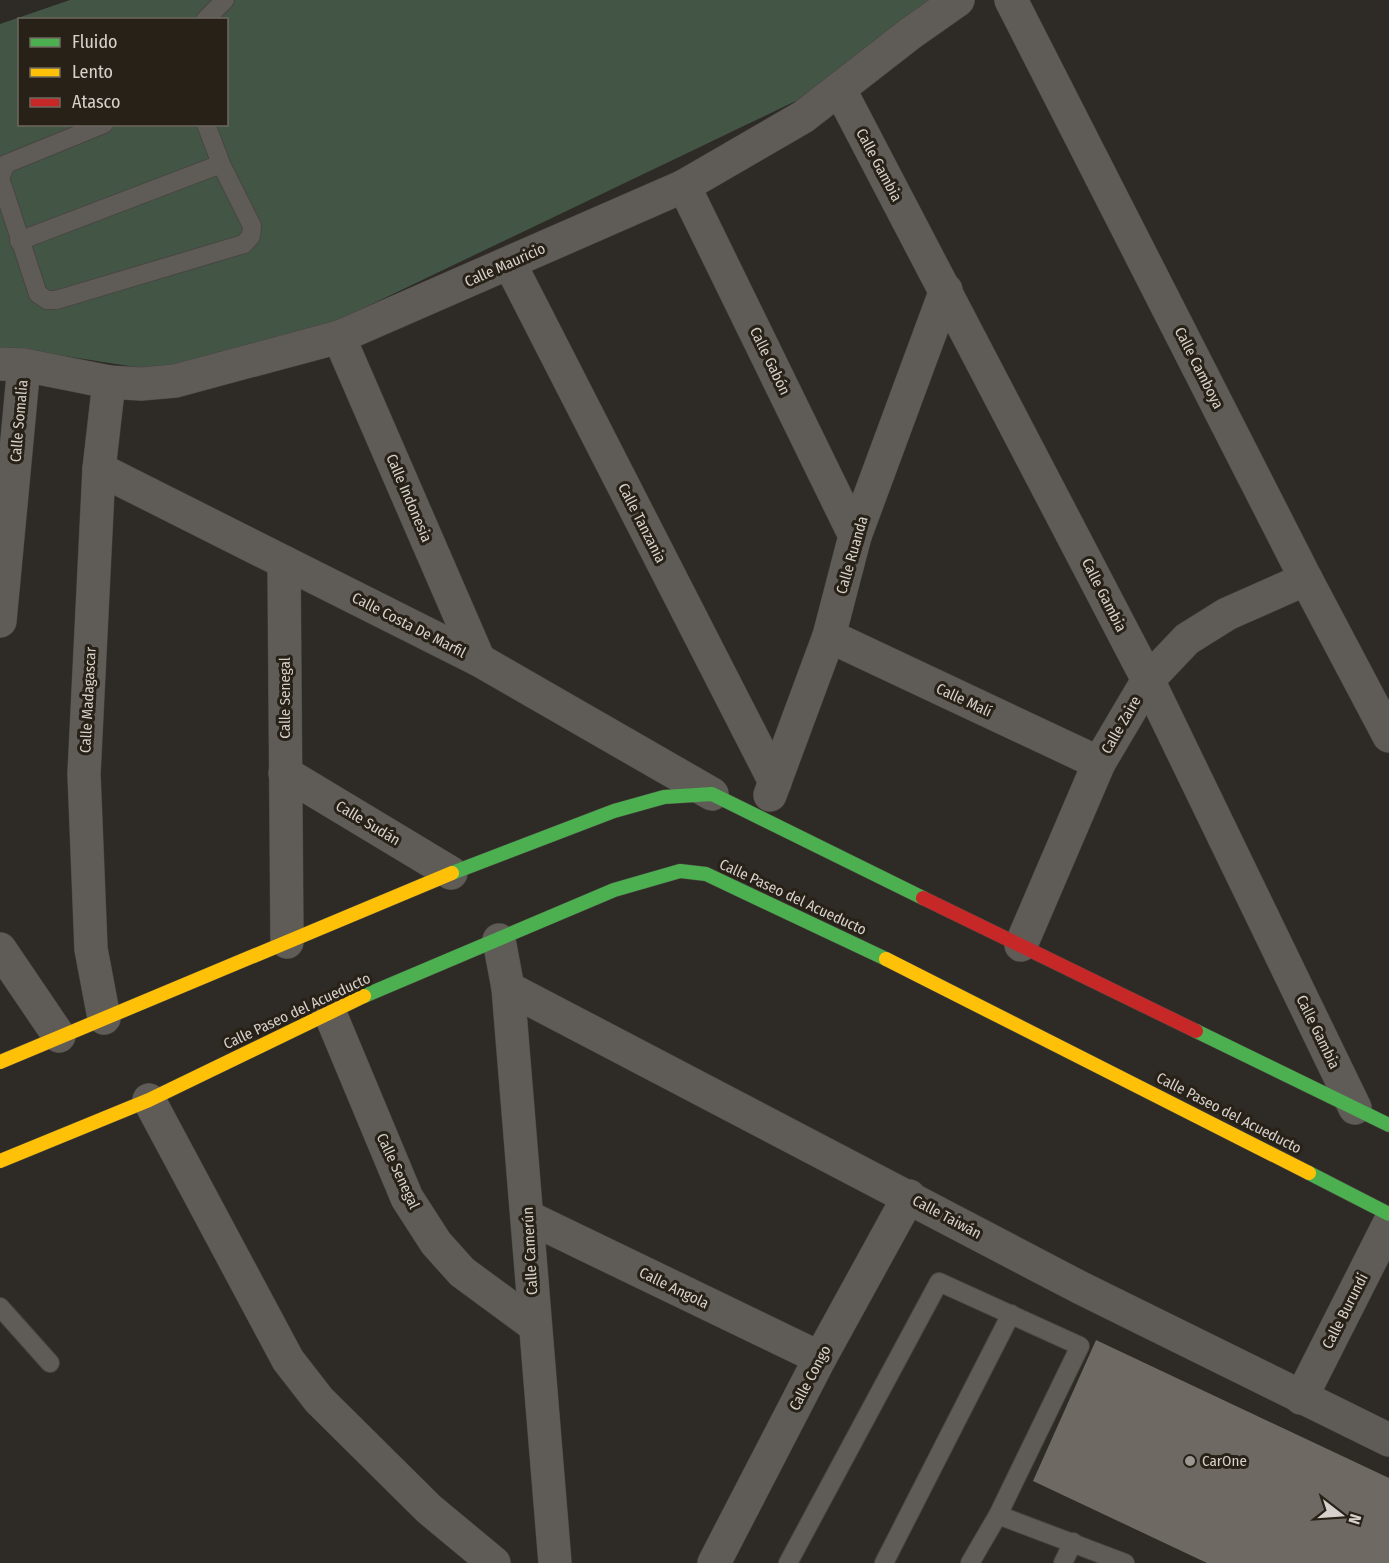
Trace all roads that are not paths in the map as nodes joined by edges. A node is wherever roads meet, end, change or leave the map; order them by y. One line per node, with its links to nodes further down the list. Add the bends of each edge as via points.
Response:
1 (225, 0): 4 (lane)
2 (958, 0): 5 (street, Calle Mauricio)
3 (1011, 0): 19 (street, Calle Camboya)
4 (207, 18)
5 (840, 90): 9 (street, Calle Mauricio, via 795,122); 12 (street, Calle Gambia)
6 (99, 126): 10 (lane, via 6,164 0,178)
7 (207, 126): 8 (lane)
8 (221, 164): 10 (lane); 10 (lane, via 252,226 251,236 244,244 47,300 38,294)
9 (684, 186): 11 (street, Calle Mauricio); 17 (street, Calle Gabón)
10 (19, 241)
11 (510, 264): 13 (street, Calle Mauricio); 27 (street, Calle Tanzania)
12 (946, 290): 17 (street, Calle Ruanda); 23 (street, Calle Gambia)
13 (339, 337): 15 (street, Calle Mauricio, via 176,381); 22 (street, Calle Indonesia)
14 (12, 365): 15 (street, Calle Mauricio); 20 (street, Calle Somalia)
15 (109, 382): 16 (street, Calle Madagascar)
16 (99, 469): 18 (street, Calle Costa De Marfil); 37 (street, Calle Madagascar, via 84,774 91,949)
17 (855, 536): 21 (street, Calle Ruanda)
18 (284, 562): 22 (street, Calle Costa De Marfil); 26 (street, Calle Senegal)
19 (1305, 579): 23 (street, Calle Zaire, via 1227,614 1187,639); 24 (street, Calle Camboya)
20 (0, 621)
21 (829, 636): 25 (street, Calle Malí); 27 (street, Calle Ruanda)
22 (479, 660): 28 (street, Calle Costa De Marfil)
23 (1148, 680): 25 (street, Calle Zaire); 41 (street, Calle Gambia)
24 (1389, 736)
25 (1099, 763): 33 (street, Calle Zaire)
26 (285, 772): 30 (street, Calle Sudán); 32 (street, Calle Senegal)
27 (775, 782): 29 (street, Calle Ruanda)
28 (712, 794): 29 (street); 30 (street, via 664,797 614,811)
29 (762, 820): 33 (street)
30 (450, 873): 32 (street)
31 (499, 940): 35 (street, Calle Camerún); 36 (street, Calle Paseo del Acueducto); 45 (street, Calle Paseo del Acueducto, via 658,875 680,871 706,874 992,1011)
32 (287, 942): 37 (street)
33 (1021, 945): 41 (street)
34 (0, 949): 38 (street)
35 (508, 988): 44 (street, Calle Taiwán); 46 (street, Calle Camerún)
36 (329, 1011): 40 (street, Calle Paseo del Acueducto); 50 (street, Calle Senegal, via 407,1198 436,1243 462,1272)
37 (104, 1018): 38 (street)
38 (59, 1036): 39 (street)
39 (0, 1062)
40 (149, 1100): 43 (street, Calle Paseo del Acueducto); 57 (street, via 288,1360 319,1400 378,1459 429,1509)
41 (1355, 1108): 42 (street)
42 (1389, 1125)
43 (0, 1161)
44 (909, 1196): 51 (street, Calle Congo); 53 (street, Calle Taiwán, via 1079,1287)
45 (1389, 1214)
46 (528, 1217): 50 (street, Calle Camerún); 51 (street, Calle Angola)
47 (1389, 1224): 53 (street, Calle Burundi)
48 (0, 1307): 52 (lane)
49 (1011, 1314): 55 (lane, via 1080,1346); 60 (lane, via 939,1282); 61 (lane)
50 (534, 1325): 58 (street, Calle Camerún)
51 (820, 1358): 59 (street, Calle Congo)
52 (50, 1363)
53 (1301, 1398): 54 (street, Calle Taiwán)
54 (1389, 1440)
55 (999, 1515): 56 (lane); 62 (lane)
56 (1073, 1542): 63 (lane); 64 (lane)
57 (494, 1563)
58 (555, 1563)
59 (714, 1563)
60 (788, 1563)
61 (884, 1563)
62 (970, 1563)
63 (1063, 1563)
64 (1125, 1563)

